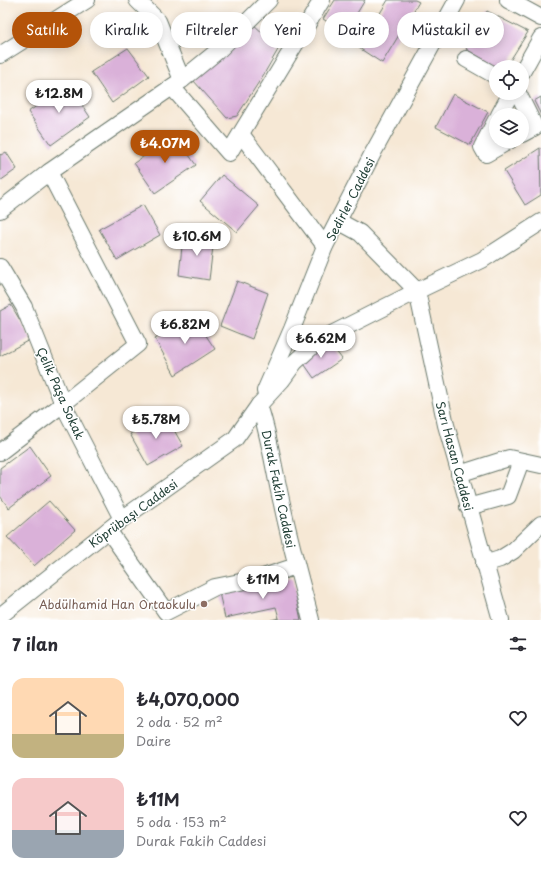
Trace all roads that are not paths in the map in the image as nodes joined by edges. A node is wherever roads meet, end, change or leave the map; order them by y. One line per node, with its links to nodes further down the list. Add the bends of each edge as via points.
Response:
1 (87, 0): 9 (street)
2 (137, 0): 13 (street, via 158,21)
3 (269, 0): 13 (street, via 220,49)
4 (321, 0): 16 (street)
5 (457, 0): 21 (street, Sedirler Caddesi)
6 (508, 0): 7 (street)
7 (541, 18)
8 (541, 38): 11 (street)
9 (2, 49)
10 (466, 59): 12 (street)
11 (529, 60)
12 (489, 72)
13 (177, 84): 16 (street, via 229,153); 19 (street)
14 (529, 116): 15 (street, via 534,127)
15 (529, 130)
16 (241, 134): 23 (street)
17 (489, 134): 18 (street, via 482,147 486,154)
18 (497, 148)
19 (49, 172): 20 (street); 28 (street, via 138,344)
20 (0, 210)
21 (338, 221): 23 (street, Sedirler Caddesi); 25 (street, via 360,233)
22 (541, 222): 25 (street, via 482,260)
23 (325, 246): 26 (street, Sedirler Caddesi)
24 (0, 267): 28 (street, Çelik Paşa Sokak, via 24,307)
25 (417, 290): 27 (street); 33 (street, Sarı Hasan Caddesi, via 439,398)
26 (292, 329): 27 (street); 29 (street, Sedirler Caddesi)
27 (318, 341): 29 (street, via 295,362)
28 (63, 404): 30 (street); 35 (street, Çelik Paşa Sokak)
29 (259, 405): 35 (street, Köprübaşı Caddesi, via 235,439); 39 (street, Durak Fakih Caddesi)
30 (0, 452)
31 (521, 460): 32 (street); 33 (street, via 508,458); 34 (street, via 508,496)
32 (541, 465)
33 (459, 474): 34 (street, Sarı Hasan Caddesi)
34 (468, 507): 38 (street, Sarı Hasan Caddesi)
35 (122, 519): 37 (street, Köprübaşı Caddesi)
36 (541, 524): 38 (street, via 513,551)
37 (108, 530): 39 (street, via 166,612 215,587 260,578); 40 (street, Köprübaşı Caddesi)
38 (484, 564): 42 (street, Sarı Hasan Caddesi)
39 (296, 566): 41 (street, Durak Fakih Caddesi)
40 (1, 612)
41 (311, 620)
42 (501, 620)

